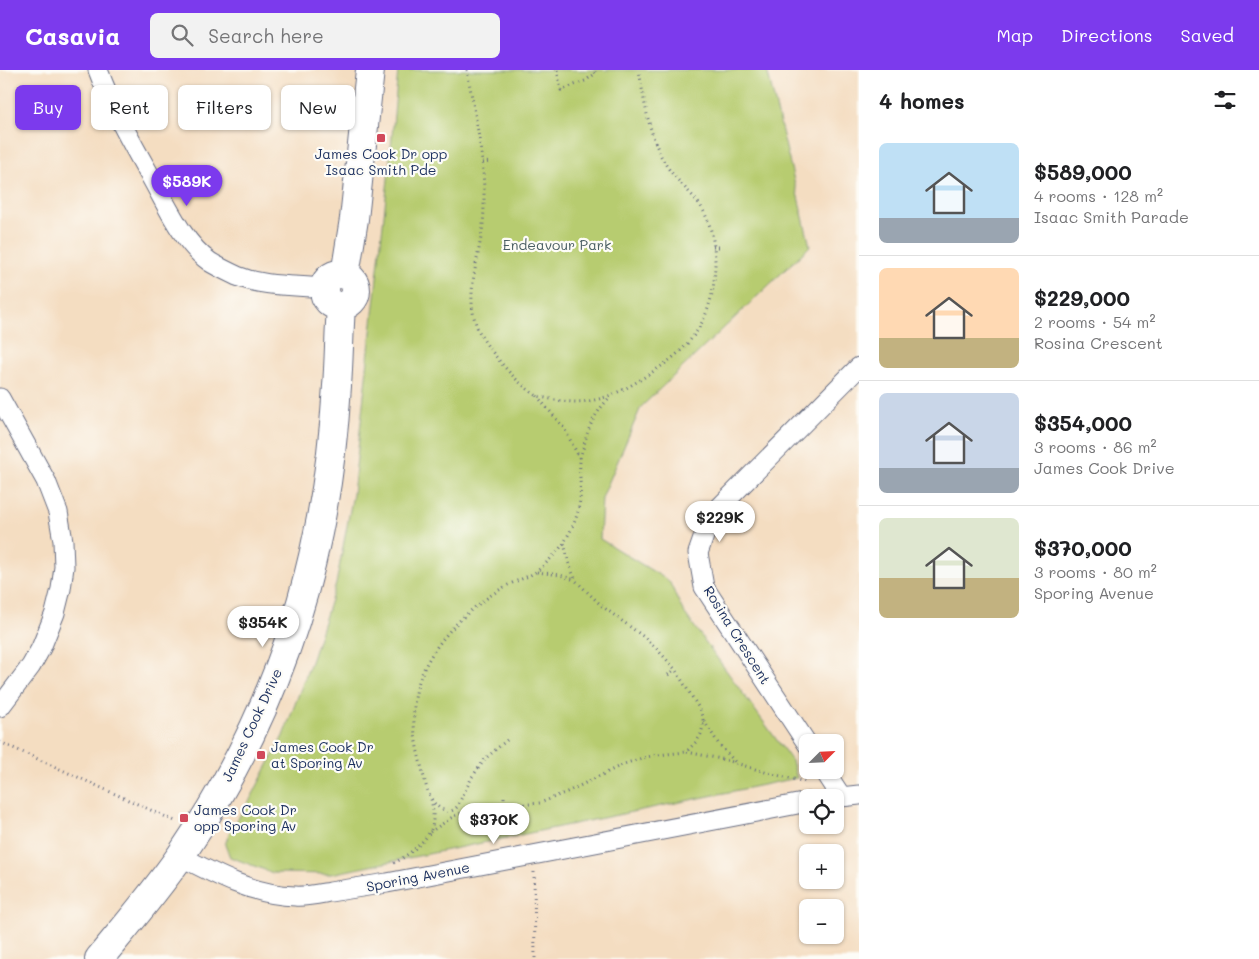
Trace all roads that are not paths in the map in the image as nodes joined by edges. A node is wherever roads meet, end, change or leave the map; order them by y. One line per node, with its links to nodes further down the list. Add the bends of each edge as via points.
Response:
1 (98, 70): 3 (street, via 139,156 179,228 210,262 253,281)
2 (370, 70): 3 (street, James Cook Drive, via 354,219)
3 (336, 290): 11 (street, James Cook Drive, via 337,389 326,489 300,603 255,726 218,796)
4 (859, 367): 7 (street, Rosina Crescent, via 711,516 698,553 704,587)
5 (0, 398): 6 (street, via 46,481 58,512 64,567 55,613 41,648)
6 (0, 708)
7 (801, 734)
8 (831, 779): 9 (street)
9 (839, 789)
10 (799, 804): 11 (street, Sporing Avenue, via 320,894 270,894 212,873)
11 (180, 856): 12 (street, James Cook Drive)
12 (99, 959)

